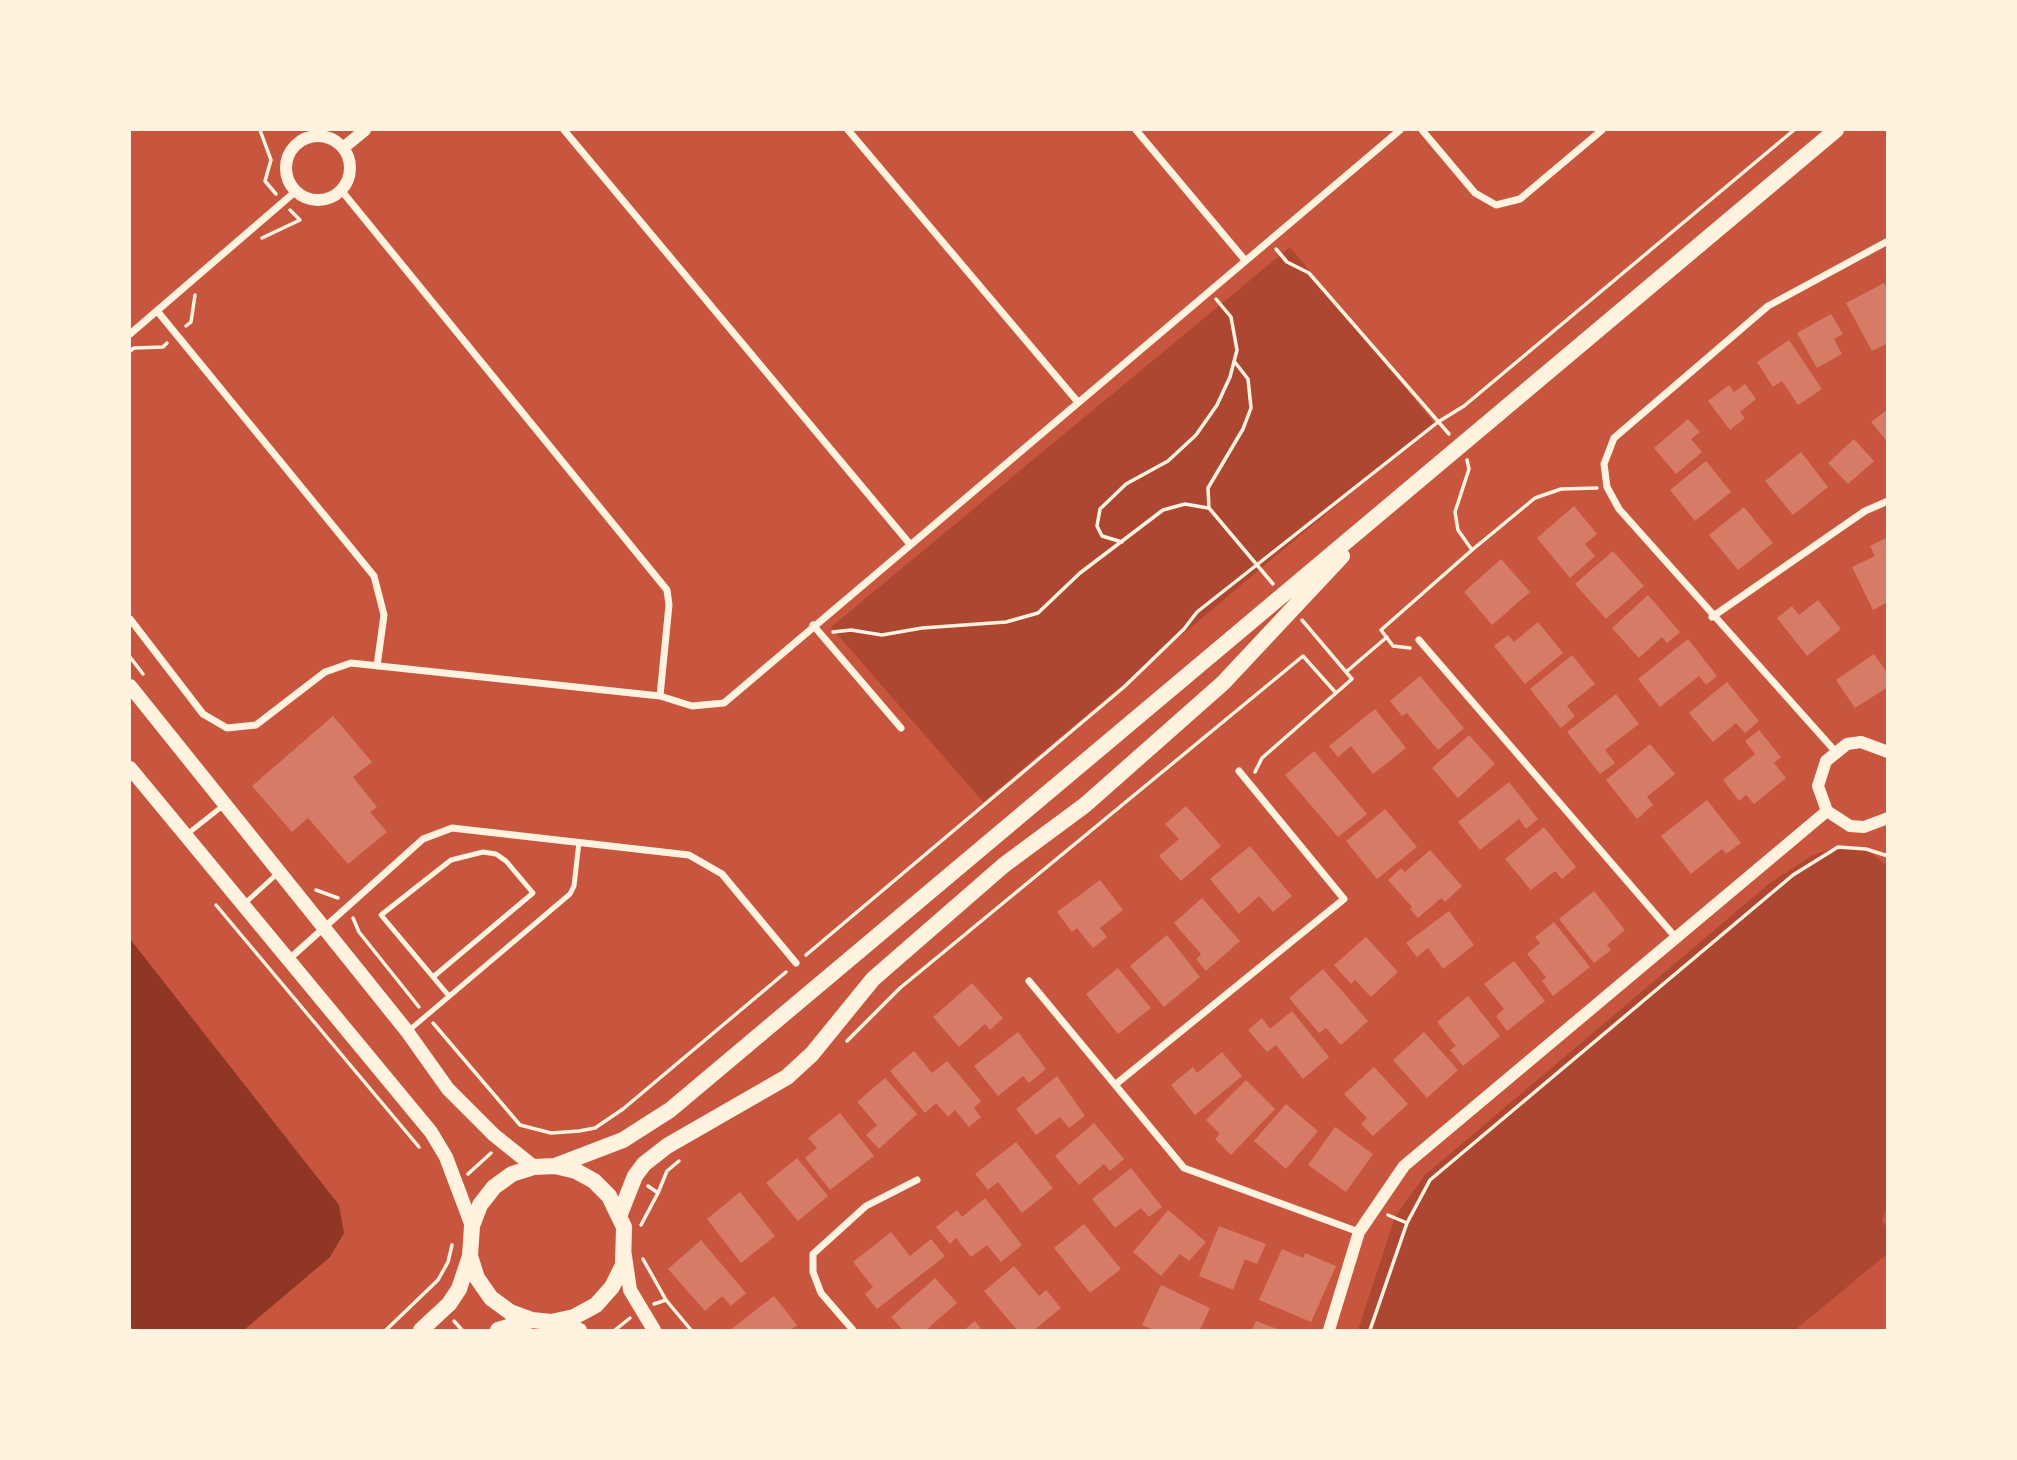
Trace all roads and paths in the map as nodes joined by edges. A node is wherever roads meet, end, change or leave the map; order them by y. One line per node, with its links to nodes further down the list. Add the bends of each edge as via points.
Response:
1 (290, 130): 11 (street)
2 (365, 130): 12 (street)
3 (564, 130): 29 (street)
4 (848, 130): 22 (street)
5 (1136, 130): 17 (street)
6 (1400, 130): 15 (street)
7 (1422, 130): 8 (street, via 1475,192 1496,205 1520,199)
8 (1602, 130)
9 (1794, 130): 23 (path, via 1464,406)
10 (1836, 130): 24 (main road)
11 (301, 141): 12 (street, via 328,137); 14 (street, via 293,147 286,165)
12 (344, 148): 13 (street, via 350,165)
13 (341, 190): 14 (street, via 314,200); 41 (street, via 667,590)
14 (296, 191): 19 (street)
15 (1269, 239): 17 (street); 23 (path, via 1287,261 1309,273)
16 (1888, 241): 25 (street, via 1768,306 1614,438 1604,464)
17 (1244, 259): 18 (street)
18 (1208, 289): 21 (path, via 1231,317 1237,350); 22 (street)
19 (158, 312): 20 (street); 38 (street, via 374,576 384,615)
20 (130, 334)
21 (1234, 361): 28 (path, via 1217,405 1196,435 1168,461 1126,484 1100,509 1097,526 1102,536); 28 (path, via 1248,379 1251,408 1208,488 1209,508 1185,504 1163,510)
22 (1077, 401): 29 (street)
23 (1438, 422): 24 (path); 61 (path, via 1197,612 1124,687)
24 (1458, 446): 27 (main road); 30 (path, via 1467,456 1469,469 1455,512 1458,530)
25 (1608, 487): 30 (path, via 1561,489 1535,498); 31 (street, via 1619,509)
26 (1888, 501): 31 (street, via 1866,511)
27 (1388, 506): 74 (main road, via 670,1110 623,1140); 80 (main road, via 1223,682 1085,805 1004,865 873,979 812,1054 787,1077 644,1164)
28 (1122, 542): 34 (path, via 1038,613 1006,622 881,635 852,630)
29 (909, 543): 33 (street)
30 (1472, 550): 35 (path, via 1381,630)
31 (1713, 617): 43 (street)
32 (130, 619): 38 (street, via 203,714 228,729 256,725 326,672 351,663)
33 (813, 625): 34 (street); 41 (street, via 724,703 692,706)
34 (821, 634): 42 (street)
35 (1388, 637): 37 (path, via 1394,646); 40 (path, via 1346,671 1352,679)
36 (1419, 640): 37 (street)
37 (1430, 650): 59 (street)
38 (377, 666): 41 (street)
39 (130, 687): 48 (main road)
40 (1336, 693): 47 (path, via 1262,758); 68 (path, via 1303,656 900,988)
41 (660, 696)
42 (901, 728)
43 (1835, 751): 44 (street, via 1861,742); 49 (street, via 1826,761 1818,786)
44 (1888, 751)
45 (130, 768): 51 (main road)
46 (1239, 771): 47 (street)
47 (1249, 783): 69 (street, via 1344,899)
48 (224, 805): 51 (lane); 54 (main road)
49 (1827, 811): 50 (street, via 1850,826 1864,827); 59 (street)
50 (1888, 818)
51 (184, 837): 56 (main road)
52 (579, 842): 57 (street, via 452,828 423,839); 61 (street, via 690,855 722,874); 64 (lane, via 570,894)
53 (1888, 856): 81 (path, via 1838,847 1793,875 1430,1180)
54 (278, 873): 56 (lane); 58 (main road)
55 (216, 905): 72 (path)
56 (242, 906): 60 (main road)
57 (346, 907): 58 (street); 65 (path, via 359,932)
58 (322, 929): 60 (street); 67 (main road)
59 (1677, 939): 79 (street, via 1404,1166)
60 (287, 961): 77 (main road, via 431,1132)
61 (796, 963): 70 (path, via 595,1128 551,1133)
62 (433, 977): 62 (lane, via 381,915 451,860 483,852 496,854 533,893); 64 (lane)
63 (1029, 981): 69 (street)
64 (449, 996): 67 (lane)
65 (422, 1011)
66 (430, 1020): 70 (path)
67 (407, 1032): 71 (main road, via 448,1089)
68 (840, 1048)
69 (1116, 1084): 83 (street, via 1184,1168)
70 (520, 1125): 71 (path)
71 (503, 1142): 75 (main road); 77 (path)
72 (423, 1154)
73 (684, 1156): 78 (path, via 667,1171)
74 (555, 1166): 75 (main road); 80 (main road, via 594,1181)
75 (534, 1167): 82 (main road, via 512,1174 494,1187)
76 (917, 1180): 96 (street, via 866,1206 813,1254 813,1272 821,1293)
77 (455, 1185): 82 (main road)
78 (658, 1193)
79 (1374, 1209): 81 (path); 83 (street)
80 (620, 1214): 85 (main road)
81 (1407, 1223): 98 (path)
82 (472, 1226): 86 (main road)
83 (1359, 1232): 97 (street)
84 (453, 1240): 91 (path, via 438,1280)
85 (625, 1241): 89 (main road, via 623,1265 596,1305); 95 (main road, via 630,1290)
86 (470, 1256): 88 (main road, via 491,1298); 92 (main road, via 459,1289)
87 (666, 1300): 90 (path)
88 (532, 1320): 89 (main road); 93 (main road)
89 (551, 1322): 94 (main road)
90 (691, 1330)
91 (386, 1331)
92 (421, 1331)
93 (498, 1331)
94 (580, 1331)
95 (653, 1331)
96 (853, 1331)
97 (1329, 1331)
98 (1370, 1331)

